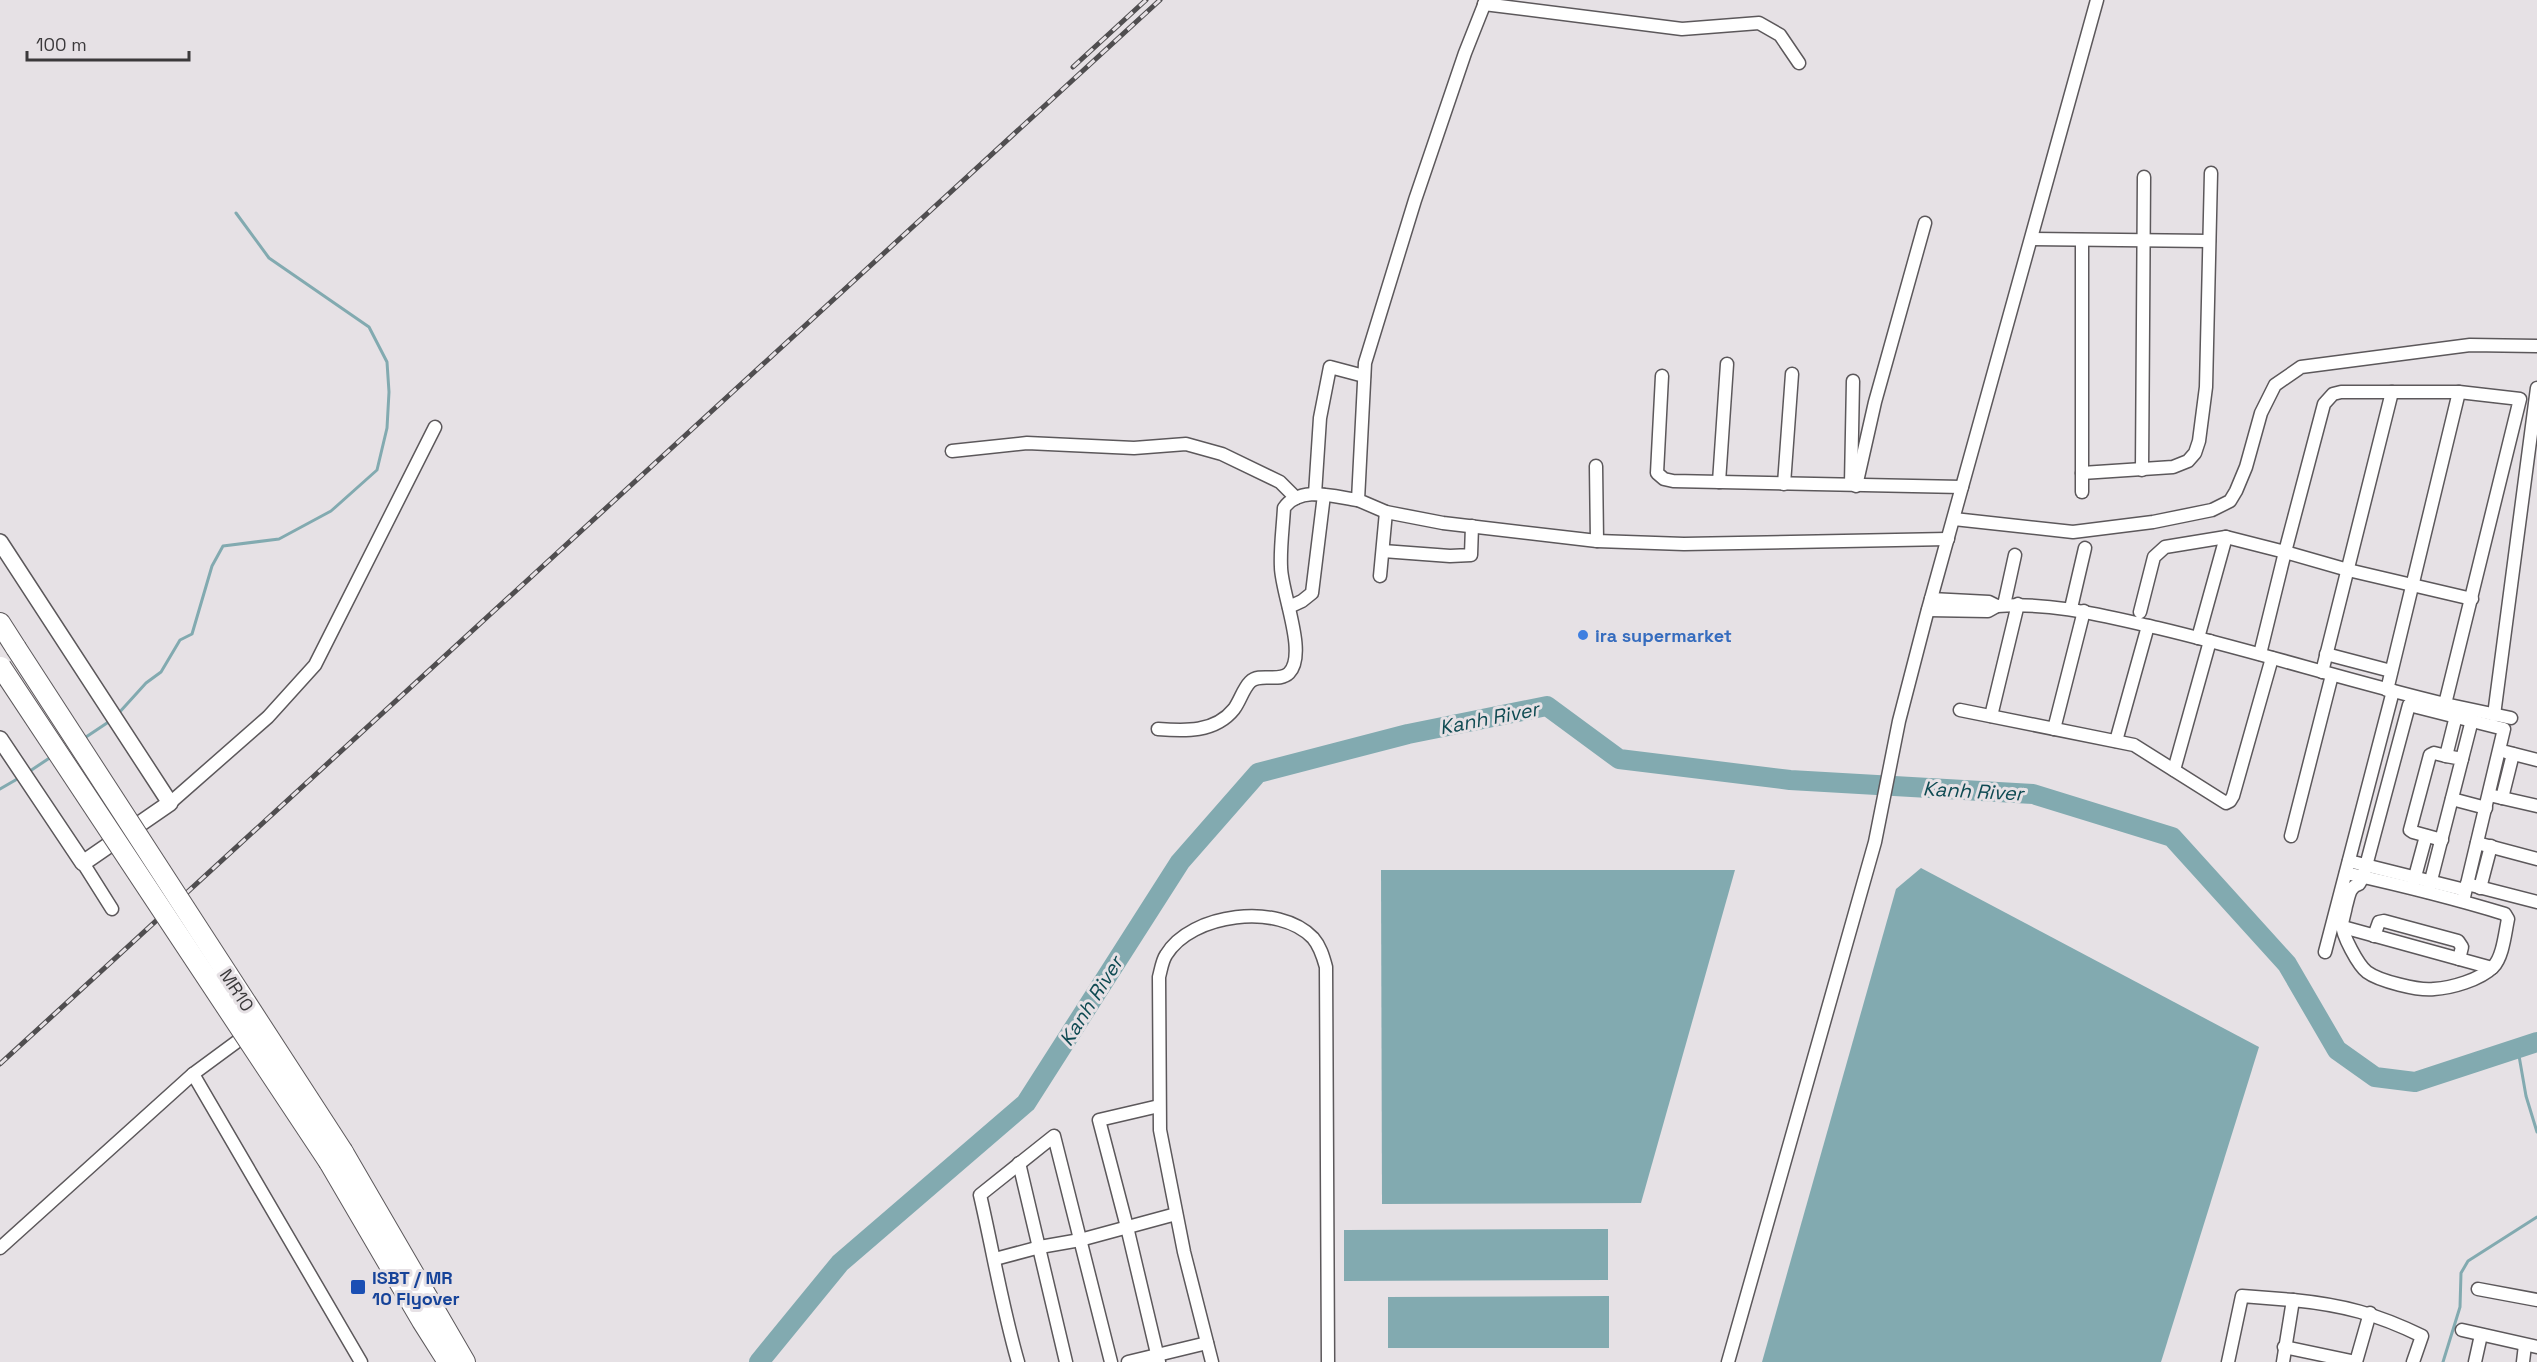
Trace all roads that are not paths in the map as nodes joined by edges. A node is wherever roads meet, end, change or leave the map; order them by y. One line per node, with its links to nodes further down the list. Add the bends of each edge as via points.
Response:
1 (2097, 0): 7 (street)
2 (1485, 2): 3 (street, via 1682,29 1759,23 1780,35); 14 (street, via 1415,200)
3 (1798, 63)
4 (2211, 172): 10 (street)
5 (2144, 177): 9 (street)
6 (1925, 223): 28 (street)
7 (2032, 239): 8 (street); 29 (street)
8 (2082, 240): 9 (street); 25 (street)
9 (2143, 240): 10 (street); 24 (street)
10 (2208, 241): 24 (street, via 2206,387 2199,441 2188,461 2173,467)
11 (2537, 346): 35 (street, via 2470,345 2301,367 2275,385 2261,414 2236,491 2230,501 2212,510 2073,532)
12 (1728, 364): 26 (street)
13 (1792, 374): 27 (street)
14 (1364, 376): 31 (street, via 1330,367 1320,418); 33 (street)
15 (1662, 376): 26 (street, via 1657,473 1673,481)
16 (1853, 381): 28 (street)
17 (2392, 392): 18 (street); 43 (street, via 2341,392 2328,398); 45 (street)
18 (2459, 392): 20 (street); 47 (street)
19 (2536, 394): 20 (street); 66 (street)
20 (2520, 399): 48 (street)
21 (435, 427): 84 (street, via 315,664 268,717)
22 (952, 451): 32 (street, via 1027,443 1134,448 1186,444 1222,453 1280,482)
23 (1596, 466): 39 (street)
24 (2142, 470): 25 (street)
25 (2082, 473): 30 (street)
26 (1719, 482): 27 (street)
27 (1784, 484): 28 (street)
28 (1854, 486): 29 (street)
29 (1962, 487): 35 (street)
30 (2082, 492)
31 (1319, 494): 32 (street); 33 (street); 52 (street, via 1312,592)
32 (1296, 498): 52 (street, via 1284,508 1280,565)
33 (1358, 500): 34 (street)
34 (1386, 512): 36 (street); 42 (street)
35 (1954, 519): 38 (street)
36 (1472, 526): 39 (street); 42 (street, via 1471,555)
37 (2226, 537): 43 (street); 54 (street, via 2175,545 2157,553); 57 (street)
38 (1948, 539): 39 (street, via 1684,544); 49 (street)
39 (1597, 541)
40 (0, 542): 84 (street)
41 (2085, 548): 53 (street)
42 (1383, 551): 46 (street)
43 (2285, 552): 45 (street); 59 (street)
44 (2014, 555): 51 (street)
45 (2348, 570): 47 (street); 58 (street)
46 (1380, 576)
47 (2412, 586): 48 (street); 61 (street)
48 (2472, 599): 64 (street)
49 (1930, 604): 51 (street); 137 (street, via 1899,721 1875,842)
50 (2018, 604): 51 (street); 53 (street); 67 (street)
51 (2000, 605)
52 (1289, 607): 71 (street, via 1296,651 1288,674 1254,678 1233,711 1214,725 1185,731)
53 (2077, 609): 56 (street); 72 (street)
54 (2140, 612)
55 (0, 623): 110 (main road, MR10, bridge)
56 (2148, 626): 57 (street); 74 (street)
57 (2204, 640): 59 (street); 80 (street)
58 (2326, 654): 61 (street); 62 (street)
59 (2266, 656): 62 (street); 80 (street, via 2230,801 2221,801)
60 (0, 666): 110 (main road, MR10, bridge)
61 (2391, 671): 63 (street)
62 (2327, 673): 63 (street); 87 (street)
63 (2390, 691): 64 (street); 94 (street)
64 (2445, 704): 66 (street)
65 (1960, 710): 67 (street)
66 (2494, 715): 69 (street)
67 (1991, 716): 72 (street)
68 (2456, 716): 70 (street); 77 (street); 95 (street, via 2408,705)
69 (2511, 718)
70 (2472, 720): 75 (street, via 2504,728); 78 (street)
71 (1158, 729)
72 (2054, 729): 74 (street)
73 (0, 739): 93 (street)
74 (2116, 741): 80 (street, via 2139,748)
75 (2500, 750): 76 (street); 81 (street)
76 (2513, 754): 79 (street); 82 (street)
77 (2446, 756): 78 (street); 88 (street, via 2431,753 2410,830)
78 (2462, 759): 83 (street)
79 (2537, 760)
80 (2174, 770)
81 (2489, 795): 82 (street); 86 (street)
82 (2502, 798): 85 (street)
83 (2452, 800): 86 (street); 89 (street)
84 (170, 803): 93 (street)
85 (2537, 806)
86 (2486, 808): 90 (street)
87 (2290, 836)
88 (2426, 836): 89 (street); 96 (street)
89 (2442, 840): 97 (street)
90 (2477, 843): 91 (street); 99 (street)
91 (2490, 846): 92 (street); 98 (street)
92 (2537, 859)
93 (83, 864): 101 (street)
94 (2347, 867): 95 (street); 104 (street)
95 (2365, 871): 96 (street); 102 (street, via 2359,884 2350,890)
96 (2414, 883): 97 (street)
97 (2430, 886): 99 (street)
98 (2480, 888): 99 (street); 100 (street)
99 (2465, 892): 106 (street, via 2508,917 2498,961)
100 (2537, 902)
101 (112, 909)
102 (2343, 927): 103 (street); 106 (street, via 2363,968 2398,983 2436,989 2467,981)
103 (2374, 936): 105 (street); 105 (street, via 2379,922 2384,921 2458,941 2462,946)
104 (2325, 952)
105 (2459, 959): 106 (street)
106 (2492, 968)
107 (267, 1018): 108 (street)
108 (193, 1074): 116 (street); 128 (street)
109 (1159, 1106): 112 (street); 113 (street, via 1099,1120); 136 (street, via 1159,977 1166,955 1183,937 1215,920 1244,916 1276,918 1312,936 1326,967)
110 (336, 1157): 129 (main road, MR10, via 422,1321); 130 (main road, MR10)
111 (1019, 1163): 114 (street, via 1054,1136); 115 (street); 117 (street, via 980,1195)
112 (1176, 1214): 113 (street); 124 (street)
113 (1127, 1227): 114 (street); 127 (street)
114 (1080, 1240): 115 (street); 133 (street)
115 (1040, 1247): 117 (street); 132 (street)
116 (0, 1248)
117 (995, 1259): 131 (street)
118 (2478, 1289): 120 (street)
119 (2293, 1300): 121 (street); 126 (street); 138 (street, via 2242,1296)
120 (2537, 1300)
121 (2370, 1313): 140 (street); 141 (street, via 2422,1336)
122 (2462, 1330): 123 (street)
123 (2481, 1335): 125 (street); 142 (street)
124 (1207, 1343): 127 (street); 135 (street)
125 (2531, 1346): 143 (street)
126 (2284, 1347): 139 (street); 140 (street)
127 (1158, 1358): 134 (street)
128 (361, 1362)
129 (448, 1362)
130 (465, 1362)
131 (1018, 1362)
132 (1066, 1362)
133 (1111, 1362)
134 (1128, 1362)
135 (1212, 1362)
136 (1328, 1362)
137 (1728, 1362)
138 (2228, 1362)
139 (2283, 1362)
140 (2356, 1362)
141 (2413, 1362)
142 (2475, 1362)
143 (2523, 1362)

